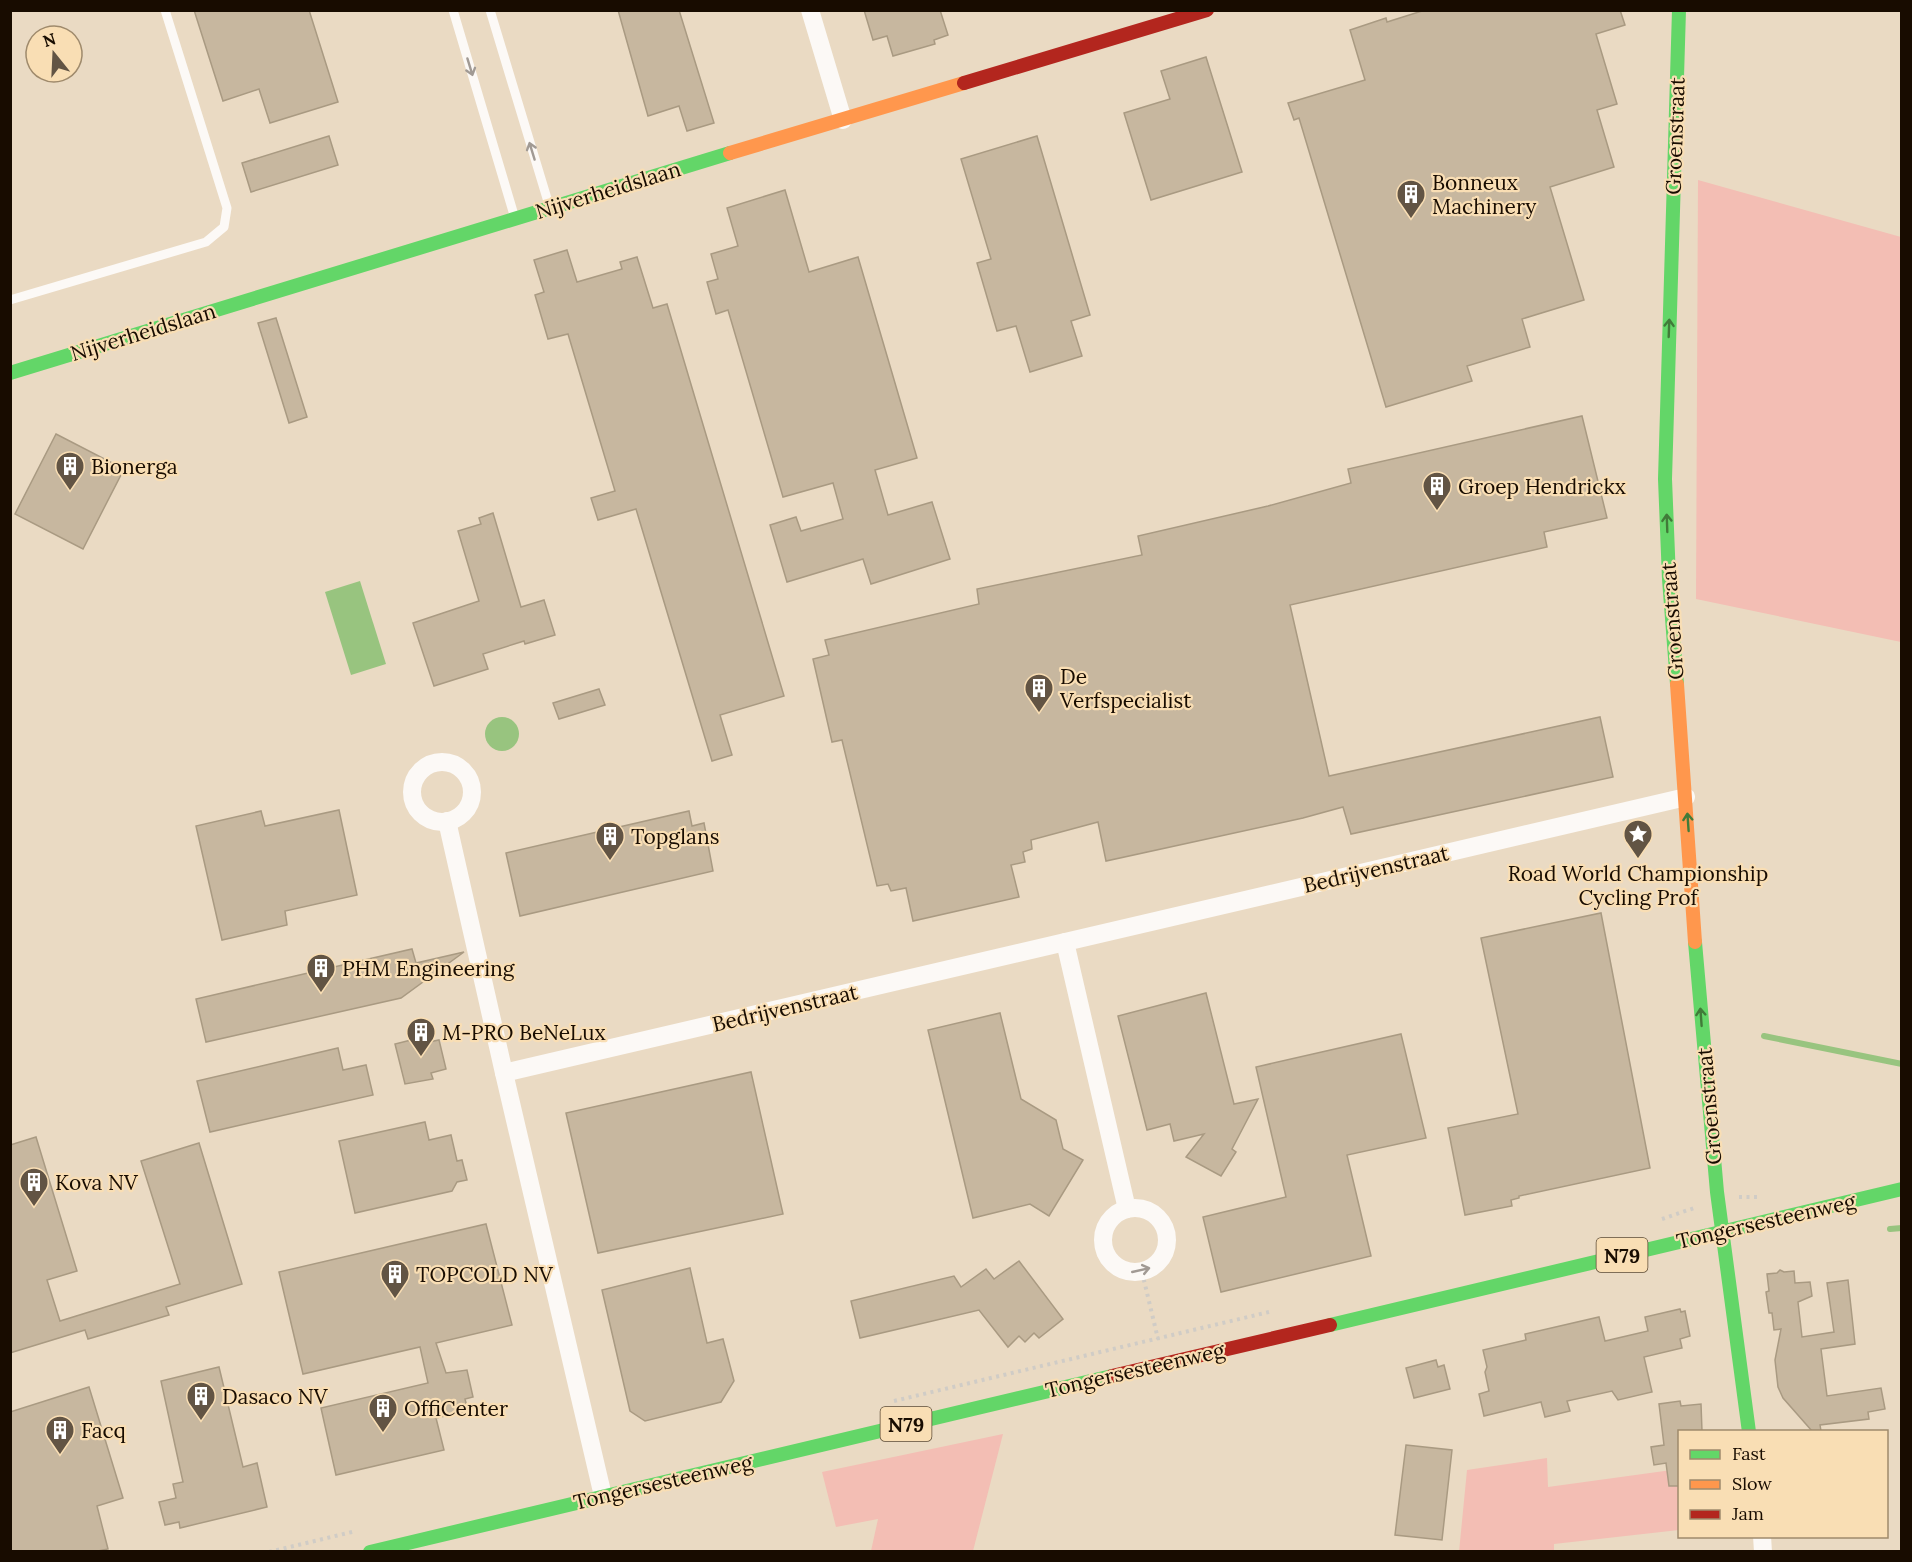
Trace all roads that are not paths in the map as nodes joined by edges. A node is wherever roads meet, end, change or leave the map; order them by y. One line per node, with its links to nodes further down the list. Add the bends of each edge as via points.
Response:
1 (165, 10): 10 (lane, via 228,208 224,226 206,242)
2 (453, 10): 9 (lane, one-way to 9)
3 (490, 10): 8 (lane, one-way to 3)
4 (810, 10): 7 (street)
5 (1207, 10): 7 (street, Nijverheidslaan)
6 (1679, 10): 12 (street, Groenstraat, one-way to 6, via 1665,479)
7 (843, 120): 8 (street, Nijverheidslaan)
8 (549, 207): 9 (street, Nijverheidslaan)
9 (515, 218): 11 (street, Nijverheidslaan)
10 (10, 300)
11 (10, 373)
12 (1686, 797): 14 (street, Bedrijvenstraat); 18 (street, Groenstraat, one-way to 12, via 1702,1034)
13 (447, 821): 15 (street)
14 (1065, 942): 15 (street, Bedrijvenstraat); 17 (street)
15 (504, 1073): 20 (street)
16 (1902, 1189): 18 (street, Tongersesteenweg / N79)
17 (1127, 1209): 17 (street, one-way to 17, via 1114,1215 1105,1227 1102,1241 1115,1266 1128,1272 1142,1272 1155,1266 1164,1254 1164,1226 1155,1215 1142,1209)
18 (1723, 1230): 19 (street, Groenstraat); 20 (street, Tongersesteenweg / N79)
19 (1749, 1430)
20 (603, 1496): 21 (street, Tongersesteenweg / N79)
21 (370, 1551)

